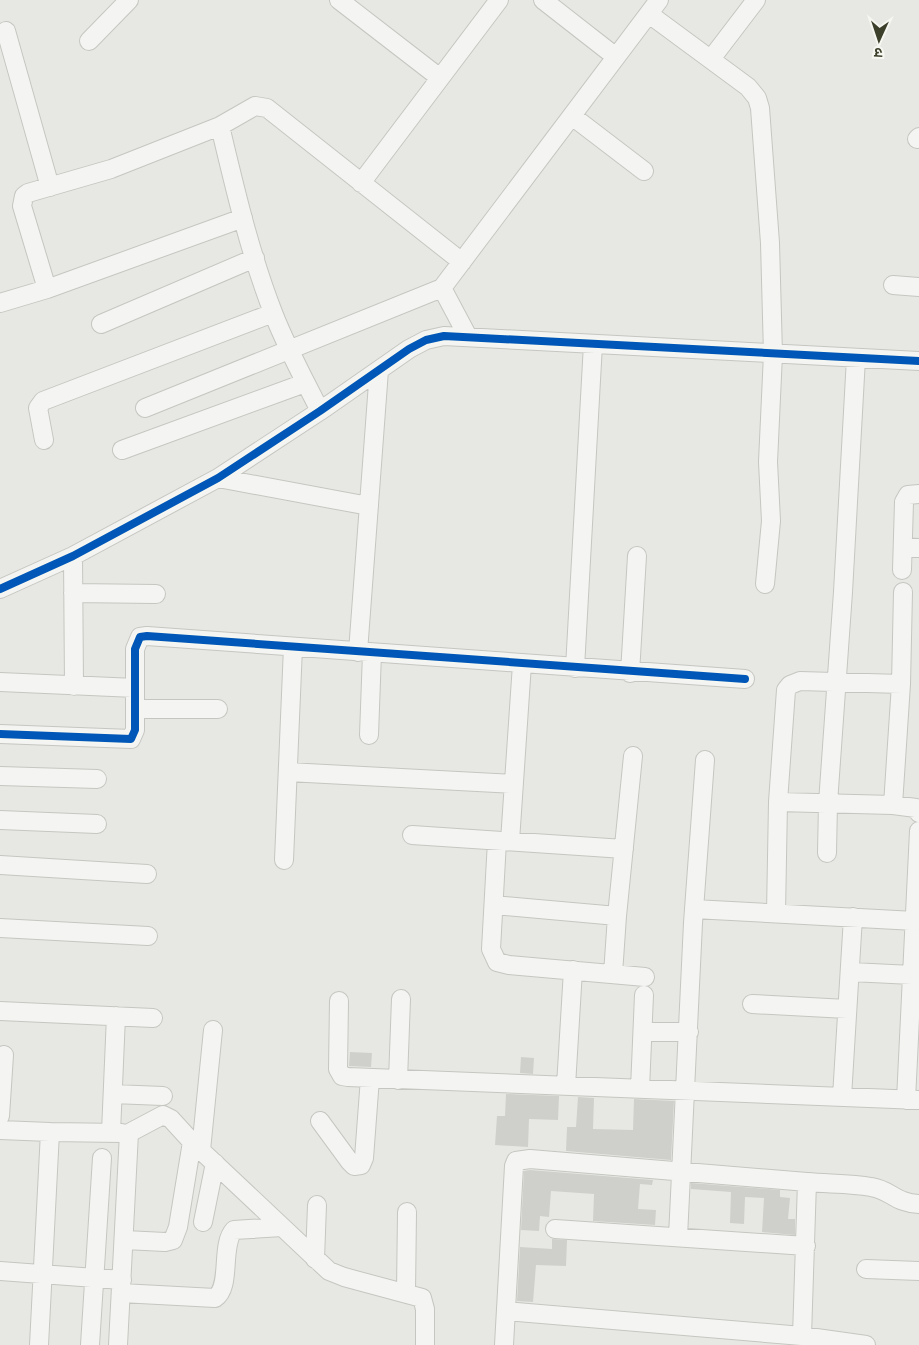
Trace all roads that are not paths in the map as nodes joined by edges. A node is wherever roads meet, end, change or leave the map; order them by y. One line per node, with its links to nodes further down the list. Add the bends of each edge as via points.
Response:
1 (129, 0): 8 (street)
2 (340, 0): 11 (street)
3 (499, 0): 11 (street)
4 (543, 0): 9 (street)
5 (756, 0): 10 (street)
6 (654, 7): 9 (street); 10 (street)
7 (6, 31): 16 (street)
8 (89, 40)
9 (616, 57): 12 (street)
10 (711, 59): 30 (street, via 748,87 760,108 770,243)
11 (440, 78): 15 (street)
12 (572, 116): 14 (street); 19 (street)
13 (220, 126): 15 (street, via 246,110 262,106); 16 (street, via 111,169); 17 (street)
14 (644, 171)
15 (361, 183): 19 (street)
16 (50, 187): 23 (street, via 28,193 22,201)
17 (243, 218): 18 (street); 23 (street)
18 (255, 258): 25 (street); 26 (street)
19 (462, 262): 22 (street)
20 (893, 286): 21 (street)
21 (919, 287)
22 (442, 288): 27 (street); 29 (street)
23 (47, 289): 24 (street)
24 (0, 304)
25 (273, 312): 29 (street); 37 (street, via 43,401 38,408)
26 (101, 324)
27 (468, 335): 28 (street); 33 (street, via 426,340)
28 (593, 344): 30 (street); 54 (street)
29 (288, 350): 34 (street); 35 (street)
30 (773, 354): 31 (street); 46 (street, via 768,462 771,521)
31 (856, 358): 32 (street); 58 (street)
32 (919, 362)
33 (379, 370): 36 (street); 41 (street)
34 (305, 383): 36 (street); 38 (street)
35 (145, 408)
36 (320, 411): 39 (street)
37 (44, 440)
38 (122, 450)
39 (218, 478): 41 (street); 43 (street)
40 (919, 494): 42 (street, via 905,497)
41 (369, 506): 52 (street)
42 (911, 548): 45 (street)
43 (73, 556): 47 (street); 49 (street)
44 (637, 556): 55 (street)
45 (902, 570)
46 (765, 584)
47 (1, 587)
48 (903, 592): 59 (street)
49 (73, 593): 50 (street); 60 (street)
50 (156, 594)
51 (293, 647): 52 (street); 61 (street, via 152,635 140,637 135,649); 68 (street)
52 (365, 653): 53 (street); 65 (street)
53 (522, 664): 54 (street); 71 (street)
54 (575, 668): 55 (street)
55 (630, 672): 56 (street)
56 (745, 679)
57 (0, 682): 60 (street)
58 (837, 683): 59 (street); 72 (street, via 800,681 790,684 786,690); 73 (street)
59 (901, 684): 74 (street)
60 (74, 686): 61 (street)
61 (135, 688): 62 (street)
62 (136, 708): 63 (street); 64 (street, via 134,738 131,740)
63 (218, 709)
64 (0, 734)
65 (369, 735)
66 (633, 756): 81 (street)
67 (705, 760): 88 (street)
68 (288, 772): 71 (street); 83 (street)
69 (0, 776): 70 (street)
70 (97, 779)
71 (514, 784): 80 (street)
72 (778, 802): 73 (street); 89 (street)
73 (828, 803): 74 (street); 82 (street)
74 (893, 805): 75 (street, via 916,808)
75 (919, 813)
76 (0, 820): 77 (street)
77 (97, 824)
78 (919, 831): 84 (street)
79 (412, 835): 80 (street)
80 (503, 841): 81 (street); 87 (street)
81 (624, 849): 90 (street)
82 (827, 852)
83 (284, 860)
84 (918, 863): 92 (street)
85 (0, 865): 86 (street)
86 (147, 874)
87 (494, 905): 90 (street); 95 (street, via 491,949 497,962)
88 (694, 908): 89 (street); 110 (street)
89 (776, 913): 91 (street)
90 (617, 916): 97 (street)
91 (853, 917): 92 (street); 96 (street)
92 (914, 921): 98 (street)
93 (0, 928): 94 (street)
94 (148, 936)
95 (573, 970): 97 (street); 115 (street)
96 (851, 972): 98 (street); 104 (street)
97 (613, 974): 99 (street)
98 (912, 975): 121 (street)
99 (645, 977)
100 (644, 994): 109 (street)
101 (401, 999): 113 (street)
102 (339, 1001): 112 (street, via 339,1074 348,1078)
103 (752, 1004): 104 (street)
104 (847, 1010): 120 (street)
105 (0, 1011): 106 (street)
106 (116, 1016): 107 (street); 118 (street)
107 (153, 1018)
108 (214, 1030): 128 (street)
109 (642, 1032): 110 (street); 116 (street)
110 (688, 1032): 117 (street)
111 (4, 1055): 114 (street)
112 (370, 1078): 113 (street); 123 (street, via 361,1165 350,1162)
113 (398, 1080): 115 (street)
114 (1, 1084): 122 (street)
115 (566, 1086): 116 (street)
116 (640, 1089): 117 (street)
117 (687, 1091): 120 (street); 131 (street)
118 (112, 1094): 119 (street); 126 (street)
119 (163, 1096)
120 (842, 1097): 121 (street)
121 (913, 1100)
122 (0, 1116)
123 (320, 1121)
124 (0, 1130): 125 (street)
125 (50, 1132): 126 (street); 146 (street)
126 (110, 1132): 127 (street)
127 (129, 1133): 128 (street, via 158,1116 167,1116); 140 (street)
128 (196, 1146): 130 (street); 140 (street, via 173,1240)
129 (102, 1158): 147 (street)
130 (215, 1163): 136 (street); 137 (street)
131 (681, 1171): 132 (street); 139 (street); 150 (street, via 530,1158 516,1161)
132 (807, 1182): 133 (street, via 871,1187 900,1202); 141 (street)
133 (919, 1204)
134 (317, 1205): 142 (street)
135 (407, 1212): 149 (street)
136 (202, 1222)
137 (282, 1227): 142 (street); 148 (street, via 238,1228 231,1234 222,1291 215,1298)
138 (555, 1229): 139 (street)
139 (678, 1237): 141 (street)
140 (125, 1240): 148 (street)
141 (806, 1246): 151 (street)
142 (316, 1259): 149 (street, via 337,1275)
143 (866, 1269): 145 (street)
144 (0, 1271): 146 (street)
145 (919, 1271)
146 (42, 1275): 147 (street); 152 (street)
147 (94, 1278): 148 (street); 153 (street)
148 (121, 1286): 154 (street)
149 (406, 1292): 155 (street, via 422,1298)
150 (506, 1311): 151 (street); 156 (street)
151 (813, 1339): 157 (street)
152 (39, 1345)
153 (90, 1345)
154 (118, 1345)
155 (425, 1345)
156 (504, 1345)
157 (866, 1345)

